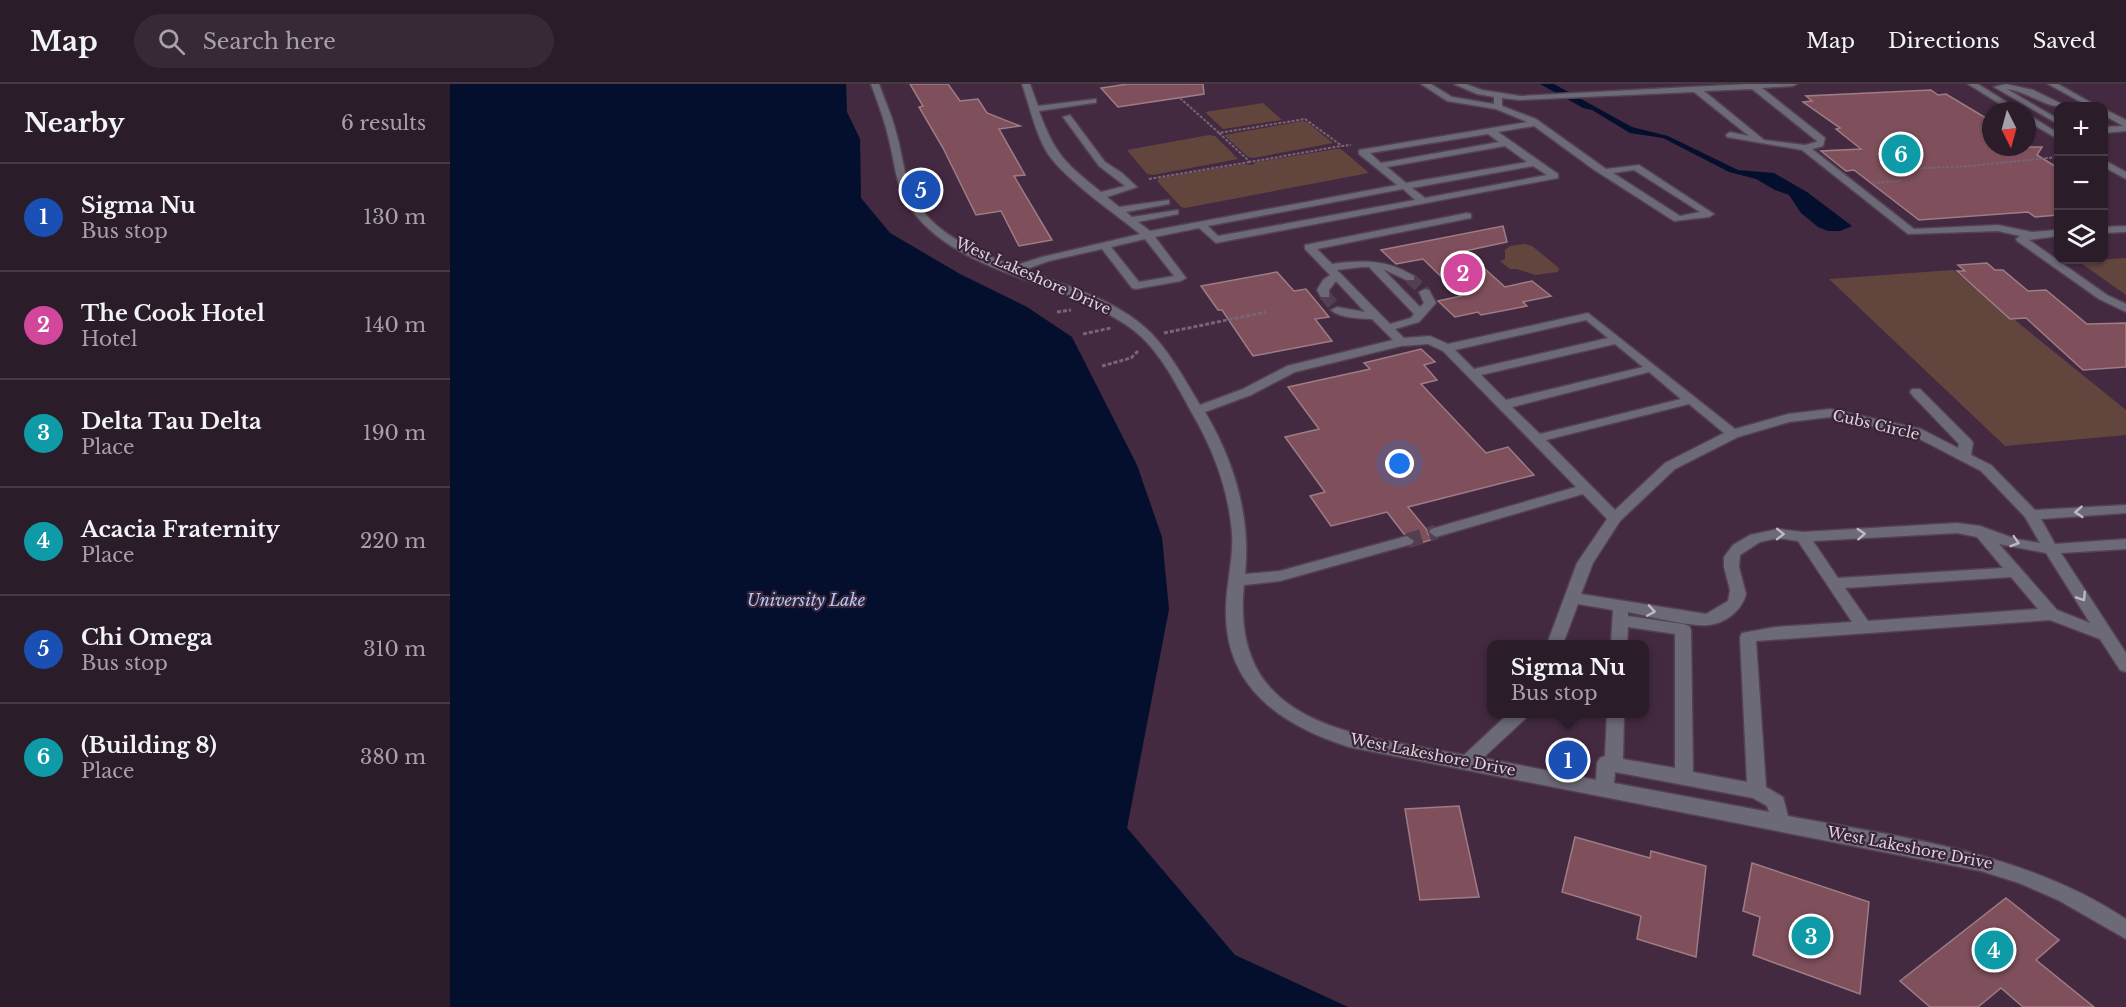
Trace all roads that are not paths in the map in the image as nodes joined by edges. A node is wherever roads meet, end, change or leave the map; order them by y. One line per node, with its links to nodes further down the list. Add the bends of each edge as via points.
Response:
1 (875, 84): 53 (street, West Lakeshore Drive, via 892,134 903,189 916,210 953,242)
2 (1026, 84): 18 (street)
3 (1425, 84): 17 (street, via 1450,99)
4 (1458, 84): 12 (street)
5 (1621, 84): 11 (street)
6 (1793, 84): 9 (street)
7 (1972, 84): 14 (street)
8 (2052, 84): 15 (street)
9 (1754, 86): 10 (street); 31 (street, via 1822,140)
10 (1696, 89): 11 (street); 29 (street)
11 (1632, 92): 12 (street, via 1538,98)
12 (1498, 96): 17 (street)
13 (1093, 101): 18 (street)
14 (2002, 102)
15 (2086, 102)
16 (2054, 103): 21 (street, via 2025,88 1998,87)
17 (1497, 107): 22 (street)
18 (1034, 109): 38 (street, via 1053,154)
19 (2108, 115): 24 (street)
20 (1067, 117): 38 (street, via 1102,164 1132,187)
21 (2054, 120)
22 (1535, 123): 26 (street); 35 (street)
23 (2036, 123): 27 (street)
24 (2126, 126): 25 (street)
25 (2108, 129)
26 (1490, 131): 30 (street); 33 (street, via 1362,152)
27 (2054, 134)
28 (1730, 135): 29 (street)
29 (1761, 142): 31 (street)
30 (1508, 143): 32 (street); 33 (street)
31 (1805, 148): 50 (street, via 1912,232 1998,228)
32 (1535, 163): 37 (street); 39 (street, via 1555,176)
33 (1378, 165): 37 (street)
34 (2108, 166): 36 (street)
35 (1604, 172): 35 (street, via 1678,219 1709,214 1636,166)
36 (2126, 176)
37 (1404, 186): 39 (street); 45 (street)
38 (1101, 195): 41 (street)
39 (1423, 201): 45 (street, via 1216,240)
40 (1166, 202): 41 (street)
41 (1119, 210): 44 (street)
42 (1174, 212): 44 (street)
43 (1467, 216): 54 (street, via 1309,247)
44 (1131, 220): 49 (street)
45 (1201, 224): 49 (street)
46 (2126, 229): 47 (street)
47 (2108, 230)
48 (2054, 233): 50 (street)
49 (1148, 235): 51 (street); 51 (street, via 1181,278 1136,286)
50 (2032, 235): 58 (street, via 2021,239)
51 (1104, 245): 53 (street)
52 (1371, 263): 54 (street); 55 (street, via 1397,268); 60 (street)
53 (1014, 270): 71 (street, West Lakeshore Drive, via 1102,305 1138,328 1164,356)
54 (1333, 271): 57 (street, via 1323,290); 61 (street)
55 (1410, 278)
56 (1425, 292): 60 (street, via 1430,303)
57 (1325, 295)
58 (2126, 309)
59 (1337, 310): 61 (street)
60 (1421, 314): 62 (street, via 1415,320)
61 (1376, 316): 62 (street)
62 (1388, 328): 64 (street)
63 (1617, 340): 65 (street, via 1588,316); 66 (street); 67 (street)
64 (1401, 342): 65 (street, via 1430,340); 71 (street, via 1292,369 1247,392)
65 (1448, 348): 67 (street)
66 (1652, 368): 69 (street); 70 (street)
67 (1472, 373): 70 (street)
68 (1916, 392): 74 (street, via 1966,443)
69 (1691, 400): 72 (street); 73 (street)
70 (1503, 405): 73 (street)
71 (1198, 410): 86 (street, West Lakeshore Drive, via 1222,463 1236,508 1240,548)
72 (1733, 434): 74 (street, Cubs Circle, via 1788,418 1830,413 1916,432); 78 (street, Cubs Circle, via 1670,466)
73 (1536, 439): 75 (street)
74 (1964, 457): 77 (street, Cubs Circle, via 1986,468)
75 (1585, 489): 78 (street); 80 (street)
76 (2126, 509): 77 (street, one-way to 77)
77 (2031, 515): 84 (street, Cubs Circle)
78 (1615, 518): 88 (street, Cubs Circle, via 1585,563)
79 (1980, 531): 81 (street, one-way to 79, via 1957,528); 84 (street, one-way to 84, via 2031,547); 85 (street)
80 (1436, 532)
81 (1803, 537): 87 (street); 89 (street, one-way to 81, via 1707,620 1724,613 1737,601 1739,591 1731,561 1734,552 1750,539 1770,534)
82 (1407, 541): 86 (street, via 1280,576)
83 (2126, 544): 84 (street)
84 (2050, 548): 92 (street, Cubs Circle, one-way to 92)
85 (2015, 572): 87 (street); 90 (street)
86 (1237, 580): 98 (street, West Lakeshore Drive, via 1234,617 1239,645 1251,676 1281,710 1349,740)
87 (1834, 584): 91 (street)
88 (1573, 598): 89 (street); 93 (street, Cubs Circle)
89 (1620, 613): 94 (street); 100 (street, via 1683,630)
90 (2051, 614): 91 (street); 92 (street)
91 (1863, 626): 102 (street, via 1748,637)
92 (2106, 635): 95 (street, Cubs Circle)
93 (1557, 640)
94 (1619, 640)
95 (2126, 666)
96 (1515, 718): 98 (street)
97 (1616, 718): 99 (street)
98 (1468, 762): 101 (street, West Lakeshore Drive)
99 (1614, 765): 100 (street); 101 (street, via 1606,764)
100 (1684, 778): 102 (street)
101 (1605, 788): 103 (street, West Lakeshore Drive)
102 (1757, 791): 103 (street, via 1776,802)
103 (1780, 822): 104 (street, West Lakeshore Drive, via 2006,867 2066,892)
104 (2126, 930)

